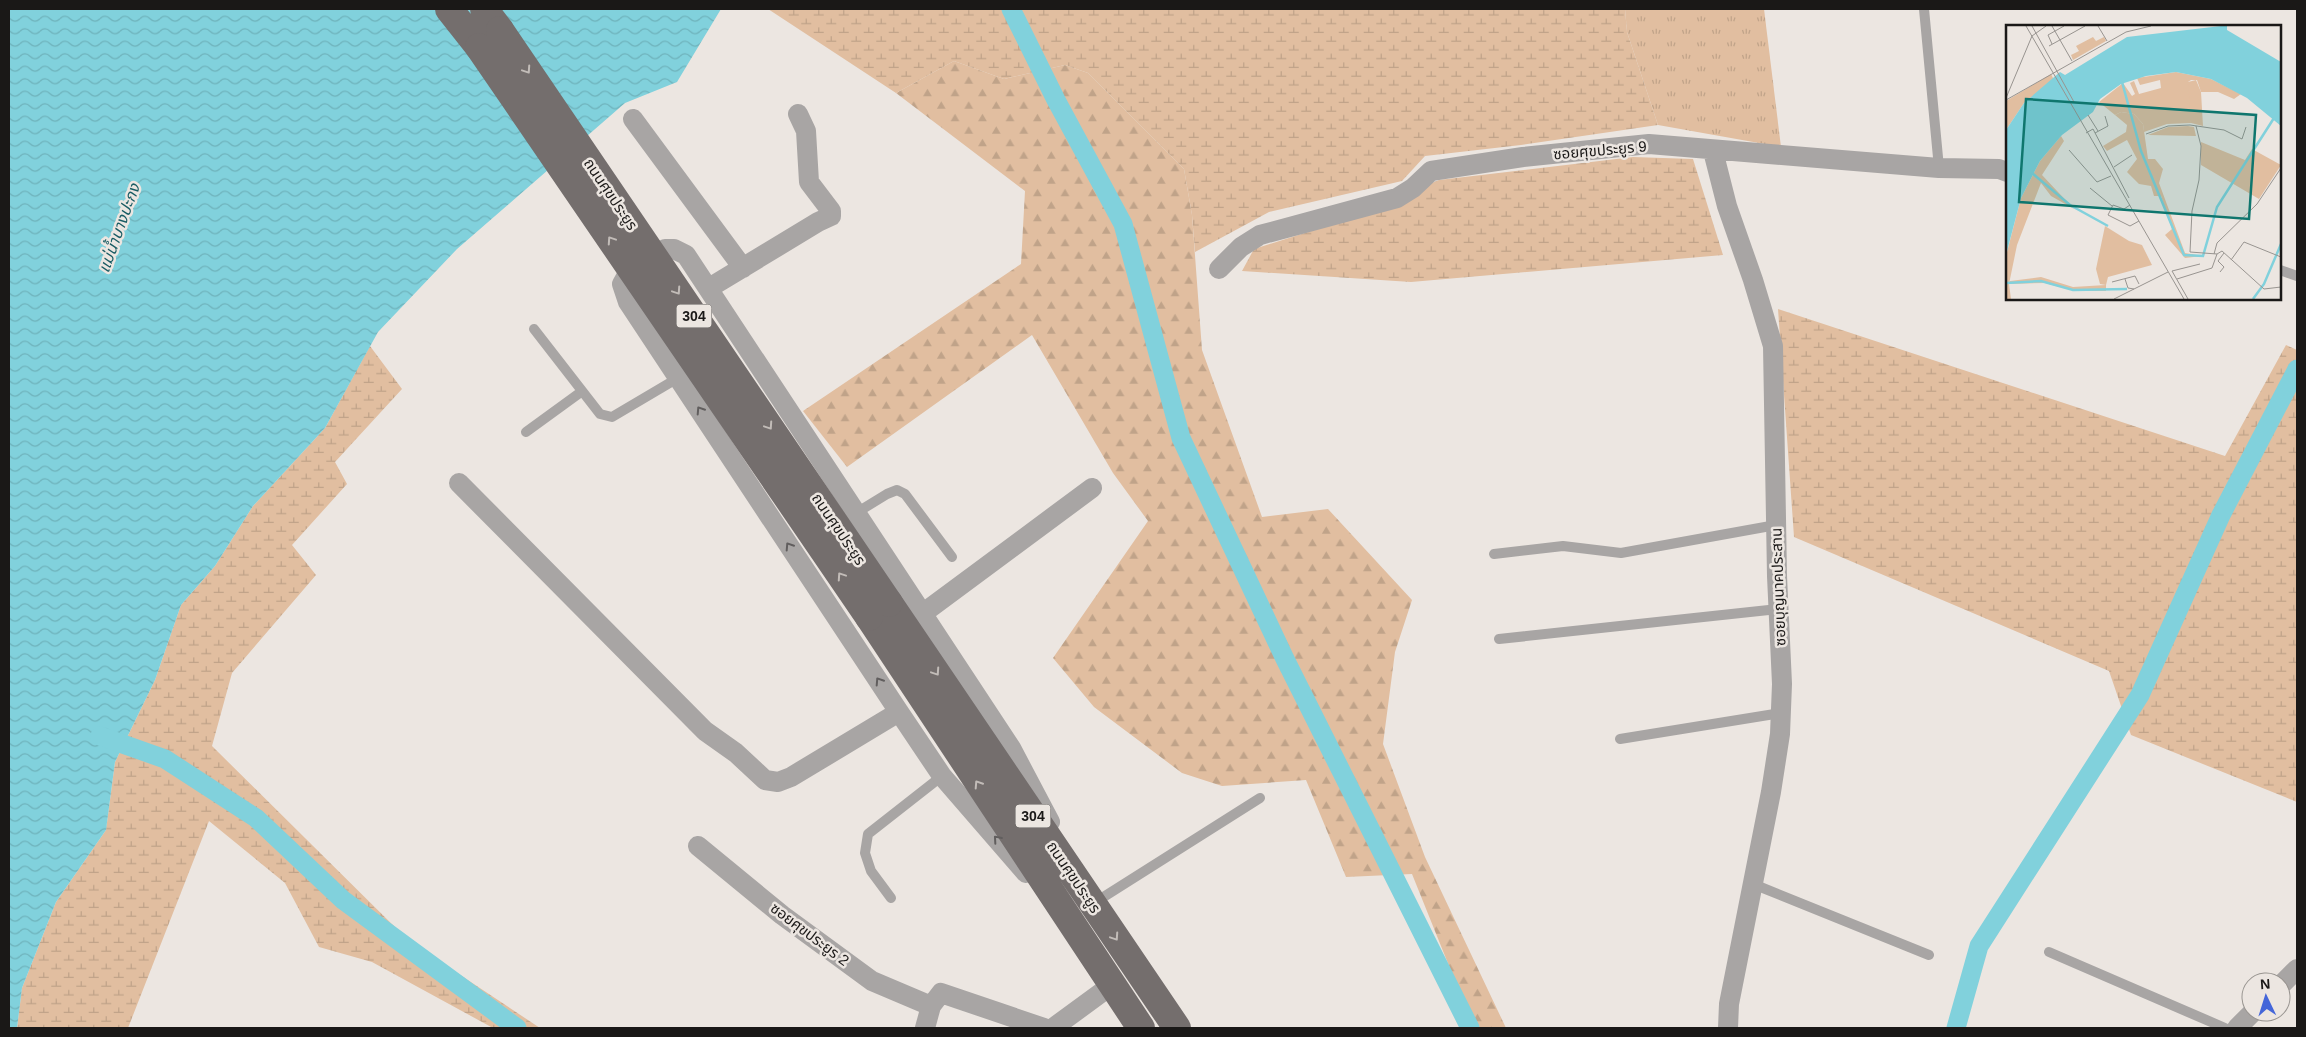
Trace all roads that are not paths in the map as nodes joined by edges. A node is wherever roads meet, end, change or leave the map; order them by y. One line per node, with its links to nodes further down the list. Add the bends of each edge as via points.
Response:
1 (449, 9): 5 (main road, ถนนศุขประยูร / 304)
2 (457, 9): 5 (main road, ถนนศุขประยูร / 304)
3 (1924, 9): 9 (lane)
4 (490, 16): 27 (main road, ถนนศุขประยูร / 304, one-way to 27, bridge)
5 (479, 47): 27 (main road, ถนนศุขประยูร / 304, one-way to 5, bridge)
6 (798, 114): 11 (street, via 806,131 809,182 831,211 831,216)
7 (633, 118): 11 (street)
8 (1713, 151): 9 (street, ซอยศุขประยูร 9); 12 (street, ซอยศุขประยูร 9, via 1649,144 1523,157 1431,171 1397,198 1260,235 1240,247); 23 (street, ซอยบุญนาคประสาน, via 1726,206 1773,346)
9 (1940, 168): 10 (street, ซอยศุขประยูร 9)
10 (2006, 172)
11 (743, 268): 15 (street)
12 (1219, 269)
13 (2281, 270): 14 (lane)
14 (2297, 276)
15 (709, 288): 17 (street, via 686,255 674,249 665,249 627,275 622,284 628,302); 22 (street)
16 (534, 329): 18 (lane)
17 (678, 378): 18 (lane, via 612,417 600,414); 30 (street, one-way to 17)
18 (581, 392): 19 (lane)
19 (526, 432)
20 (459, 483): 30 (street, via 705,731 736,753 765,780 778,782 791,777)
21 (1092, 488): 28 (street)
22 (856, 513): 25 (lane, via 897,490 905,494); 28 (street)
23 (1776, 525): 24 (lane, via 1621,553 1563,546); 26 (street, ซอยบุญนาคประสาน)
24 (1494, 554)
25 (952, 557)
26 (1778, 609): 29 (lane); 31 (street, ซอยบุญนาคประสาน)
27 (879, 610): 38 (main road, ถนนศุขประยูร / 304, one-way to 38); 39 (main road, ถนนศุขประยูร / 304, one-way to 27)
28 (922, 614): 38 (street, via 1011,748)
29 (1499, 639)
30 (899, 712): 33 (street)
31 (1781, 713): 32 (lane); 36 (street, ซอยบุญนาคประสาน, via 1771,792)
32 (1620, 740)
33 (942, 776): 37 (lane, via 868,834 865,853 871,871); 39 (street, one-way to 33)
34 (1260, 798): 38 (lane)
35 (698, 846): 43 (street, ซอยศุขประยูร 2, via 782,915 872,981)
36 (1753, 884): 41 (lane); 49 (street, ซอยบุญนาคประสาน, via 1729,1004)
37 (891, 898)
38 (1096, 908): 48 (main road, ถนนศุขประยูร / 304, one-way to 48)
39 (1074, 930): 42 (main road, ถนนศุขประยูร / 304)
40 (2049, 952): 50 (lane)
41 (1929, 955)
42 (1113, 984): 46 (street); 47 (main road, ถนนศุขประยูร / 304)
43 (932, 1006): 44 (street); 45 (street, via 938,995 948,994)
44 (925, 1028)
45 (1044, 1028)
46 (1053, 1028)
47 (1141, 1028)
48 (1177, 1028)
49 (1728, 1028)
50 (2225, 1028)

